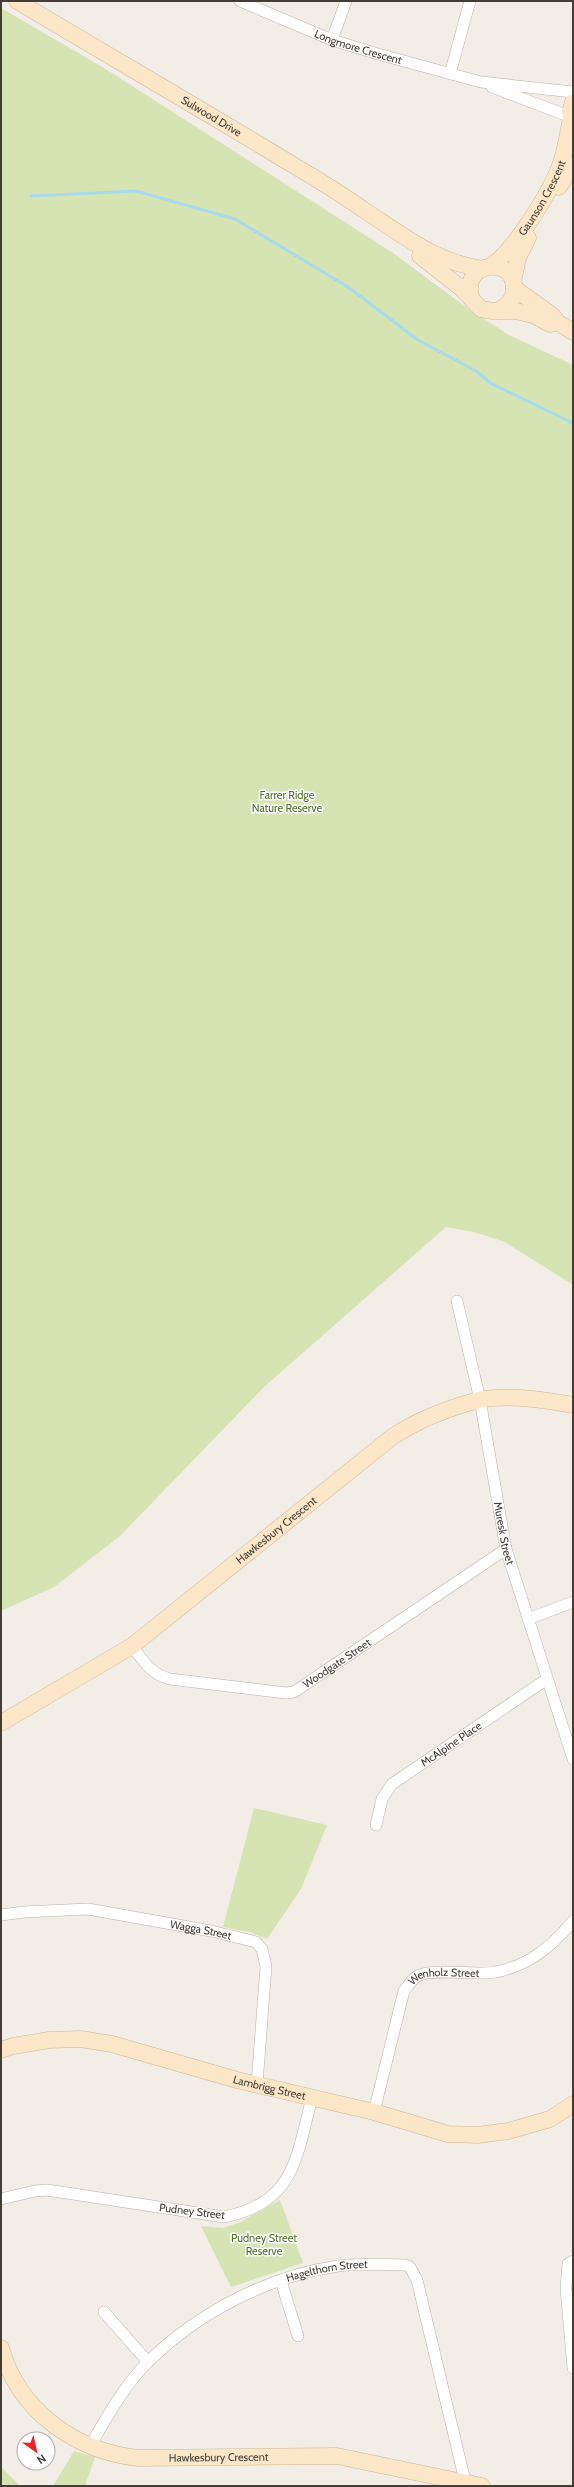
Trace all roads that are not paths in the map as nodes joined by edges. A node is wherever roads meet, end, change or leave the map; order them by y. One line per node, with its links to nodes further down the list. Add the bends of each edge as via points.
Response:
1 (17, 1): 11 (street, Sulwood Drive, via 292,164 365,210)
2 (240, 1): 5 (street, Longmore Crescent)
3 (346, 1): 5 (street)
4 (470, 1): 6 (street)
5 (332, 40): 6 (street, Longmore Crescent)
6 (450, 74): 7 (street, Longmore Crescent)
7 (480, 82): 8 (street, Longmore Crescent); 9 (street, Longmore Crescent)
8 (573, 92)
9 (572, 115): 12 (street, Gaunson Crescent, via 565,149 555,176 512,247 503,258)
10 (573, 165): 13 (street, Gaunson Crescent, via 522,248)
11 (402, 237): 12 (street, Sulwood Drive, via 446,261 460,266); 14 (street, Sulwood Drive, via 420,256 462,288)
12 (487, 268): 13 (street, Sulwood Drive, via 505,270); 14 (street, via 476,273 469,286)
13 (514, 285): 15 (street, via 509,304); 16 (street, Sulwood Drive)
14 (472, 300): 15 (street, Sulwood Drive, via 487,311)
15 (500, 310): 16 (street, Sulwood Drive, via 533,315 550,324)
16 (557, 322): 17 (street, Sulwood Drive)
17 (573, 332)
18 (457, 1301): 19 (street, Muresk Street)
19 (480, 1400): 20 (street, Hawkesbury Crescent, via 527,1399); 21 (street, Muresk Street); 24 (street, Hawkesbury Crescent, via 429,1417 392,1437)
20 (573, 1405)
21 (506, 1549): 23 (street, Muresk Street); 24 (street, Woodgate Street, via 294,1692 158,1676 149,1669)
22 (573, 1602): 23 (street)
23 (528, 1619): 25 (street, Muresk Street)
24 (132, 1646): 26 (street, Hawkesbury Crescent)
25 (547, 1679): 27 (street, Muresk Street); 28 (street, McAlpine Place, via 392,1784 382,1799)
26 (1, 1723)
27 (573, 1759)
28 (376, 1826)
29 (1, 1915): 32 (street, Wagga Street, via 88,1910 211,1931 256,1942 262,1949 266,1966)
30 (573, 1921): 36 (street, Wenholz Street, via 545,1950 510,1968 478,1974 433,1972 416,1976 404,1991)
31 (1, 2050): 32 (street, Lambrigg Street, via 49,2040 81,2039 112,2044)
32 (257, 2084): 34 (street, Lambrigg Street)
33 (573, 2093): 37 (street, Lambrigg Street, via 545,2111)
34 (312, 2098): 36 (street, Lambrigg Street); 38 (street, Pudney Street, via 288,2180 276,2192 245,2213 224,2217 47,2190)
35 (573, 2104): 37 (street, Lambrigg Street, via 550,2119)
36 (374, 2112): 37 (street, Lambrigg Street, via 448,2134 478,2135 508,2131)
37 (537, 2121)
38 (1, 2199)
39 (573, 2261): 45 (street, via 568,2264 566,2288)
40 (281, 2281): 42 (street); 44 (street, Hagelthorn Street, via 228,2303 197,2323); 47 (street, Hagelthorn Street, via 347,2265 392,2264 410,2267 417,2280)
41 (104, 2312): 44 (street)
42 (298, 2336)
43 (1, 2348): 46 (street, Hawkesbury Crescent, via 10,2371 30,2402 53,2426)
44 (148, 2362): 46 (street, Hagelthorn Street, via 112,2410)
45 (573, 2368)
46 (90, 2446): 47 (street, Hawkesbury Crescent, via 108,2453 138,2458 337,2456)
47 (464, 2481): 48 (street, Hawkesbury Crescent)
48 (482, 2486)

